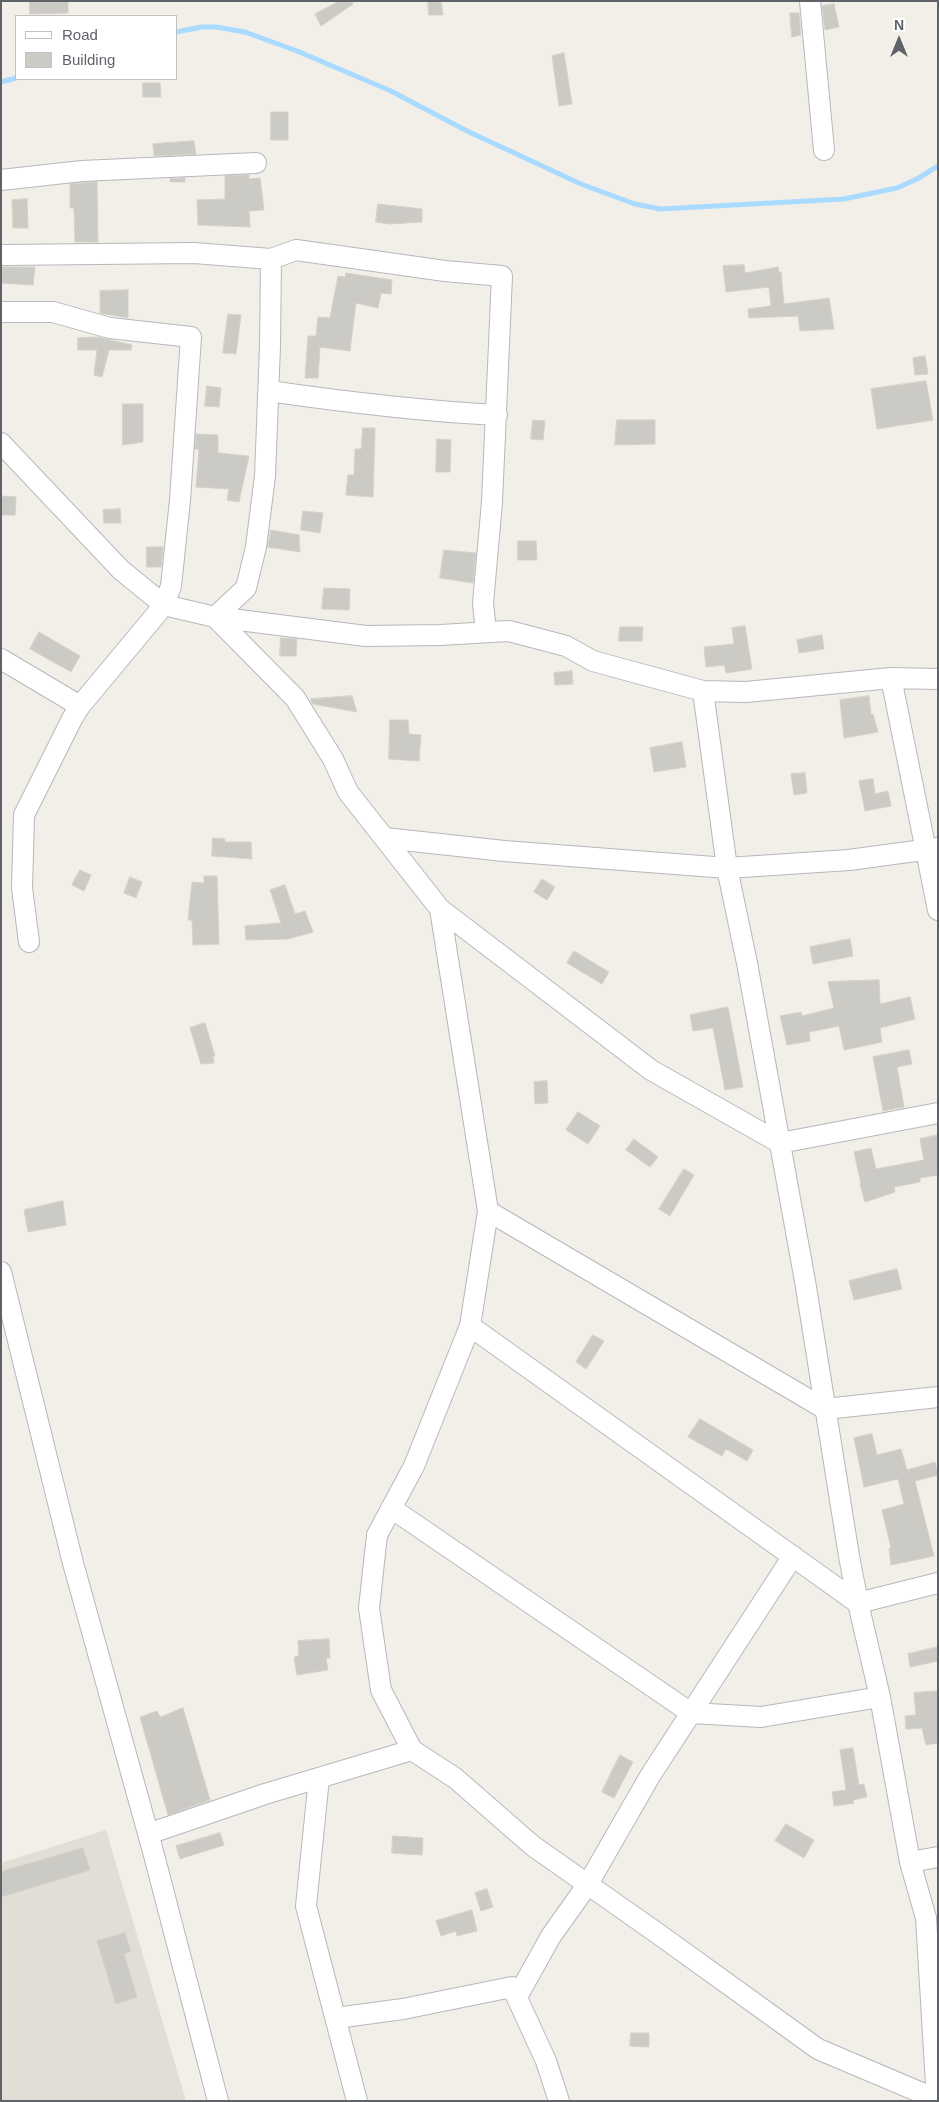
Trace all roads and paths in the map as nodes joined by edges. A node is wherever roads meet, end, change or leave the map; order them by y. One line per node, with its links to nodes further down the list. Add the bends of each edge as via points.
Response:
1 (810, 1): 2 (street)
2 (824, 150)
3 (256, 163): 4 (street, via 82,171)
4 (1, 180)
5 (1, 255): 6 (street, via 194,253)
6 (271, 259): 8 (street); 9 (street, via 296,250 502,276)
7 (1, 312): 11 (street, via 53,312 110,328 191,338 180,500 171,586)
8 (269, 391): 9 (street, via 348,403); 12 (street, via 265,476 256,547 246,588)
9 (497, 415): 13 (street, via 483,604)
10 (1, 443): 11 (street, via 121,570)
11 (164, 605): 12 (street); 18 (street)
12 (215, 617): 13 (street, via 366,636); 19 (street, via 295,698 333,759 348,792)
13 (486, 632): 17 (street, via 509,631 566,646 593,661)
14 (1, 659): 18 (street)
15 (891, 678): 16 (street); 17 (street, via 746,692); 20 (street)
16 (938, 679)
17 (703, 691): 21 (street)
18 (80, 706): 24 (street, via 24,815 22,888)
19 (385, 838): 21 (street, via 504,851); 22 (street)
20 (932, 849): 21 (street, via 849,860); 23 (street)
21 (727, 868): 26 (street)
22 (440, 909): 26 (street, via 651,1070); 27 (street)
23 (938, 910)
24 (29, 942)
25 (938, 1113): 26 (street)
26 (780, 1144): 31 (street)
27 (488, 1211): 29 (street); 31 (street)
28 (1, 1272): 40 (street, via 73,1563)
29 (470, 1326): 32 (street, via 414,1466); 33 (street)
30 (938, 1397): 31 (street)
31 (825, 1409): 35 (street)
32 (391, 1508): 37 (street); 38 (street, via 376,1535 369,1608 381,1690)
33 (793, 1556): 35 (street); 37 (street)
34 (938, 1583): 35 (street)
35 (858, 1603): 36 (street)
36 (880, 1697): 37 (street, via 761,1717); 42 (street)
37 (691, 1714): 43 (street, via 650,1776)
38 (412, 1750): 39 (street); 43 (street, via 456,1778 533,1846)
39 (319, 1778): 40 (street); 45 (street, via 306,1906)
40 (148, 1834): 47 (street)
41 (938, 1857): 42 (street)
42 (910, 1862): 46 (street, via 926,1918)
43 (588, 1884): 44 (street, via 551,1936); 46 (street, via 818,2049)
44 (517, 1997): 45 (street, via 512,1987 403,2009); 49 (street, via 546,2061)
45 (336, 2018): 48 (street)
46 (936, 2100)
47 (218, 2101)
48 (357, 2101)
49 (559, 2101)

